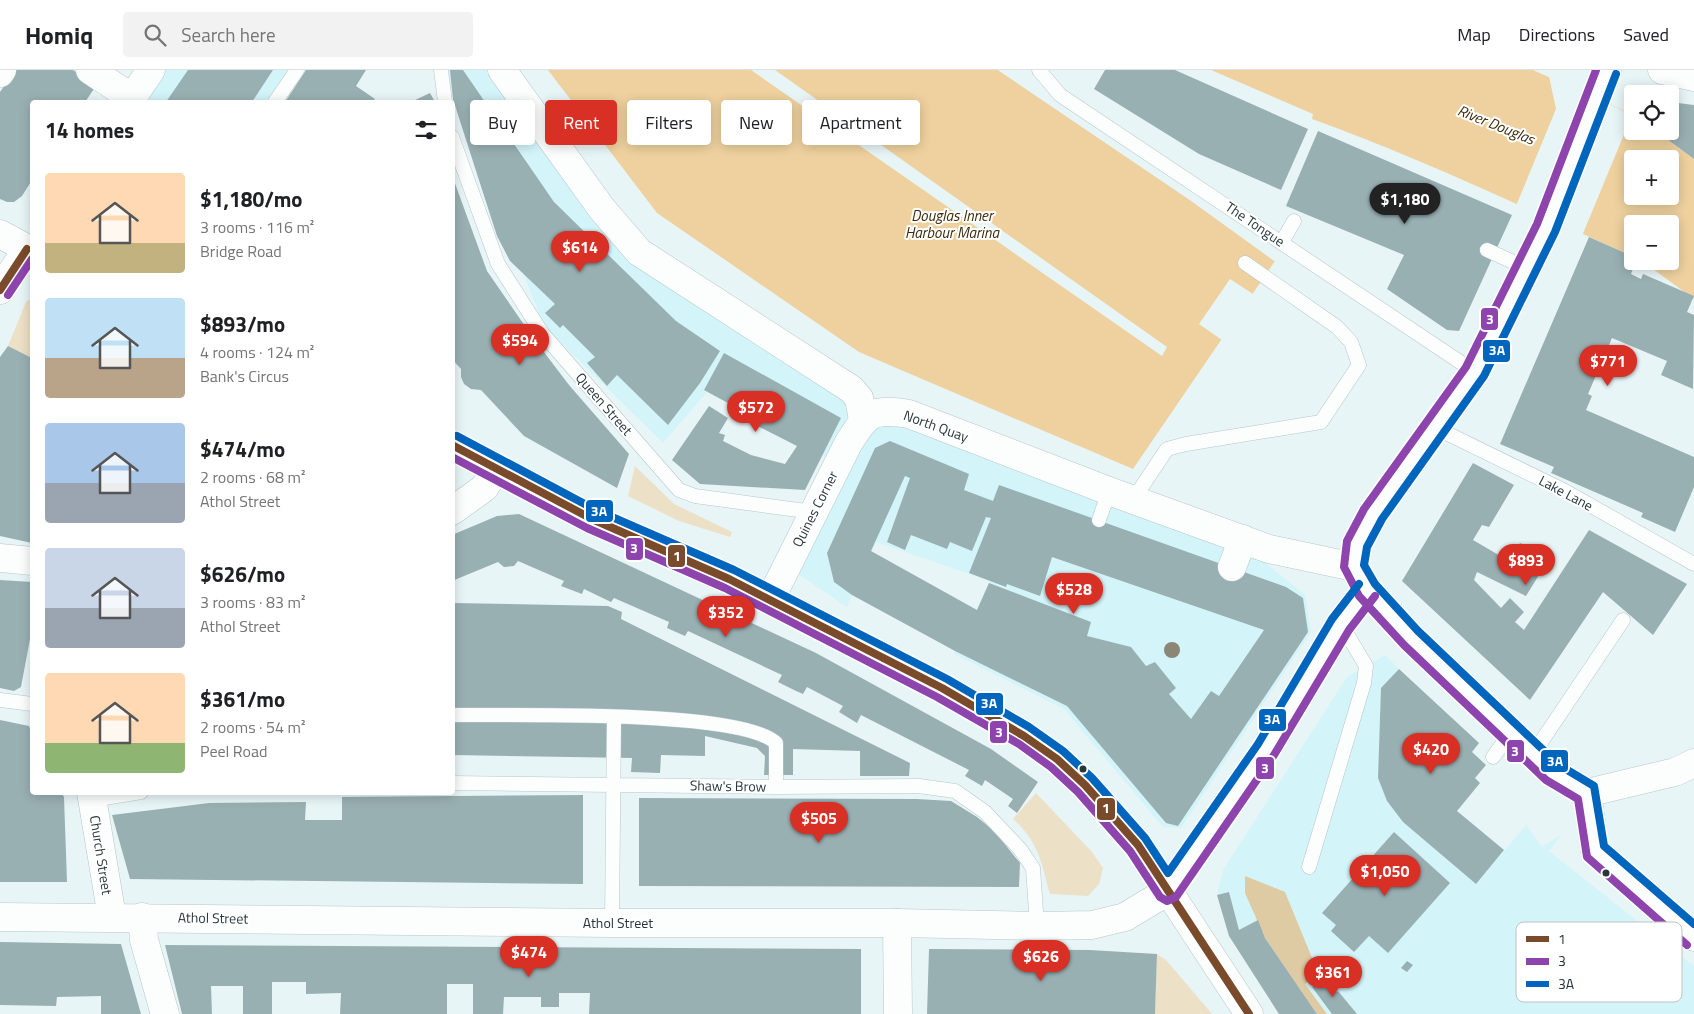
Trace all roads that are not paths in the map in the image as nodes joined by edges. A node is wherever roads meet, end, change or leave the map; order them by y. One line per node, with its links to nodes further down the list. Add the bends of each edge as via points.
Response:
1 (90, 70): 10 (main road)
2 (151, 70): 10 (main road)
3 (297, 70): 11 (lane)
4 (441, 70): 12 (lane)
5 (502, 70): 24 (main road, via 602,209 639,252 850,389 859,398)
6 (1039, 70): 16 (lane, The Tongue, via 1060,95)
7 (1607, 70): 21 (main road, via 1546,228)
8 (1662, 70): 9 (main road)
9 (1694, 77)
10 (130, 100)
11 (277, 100)
12 (445, 100)
13 (455, 145): 30 (lane, Queen Street, via 498,264 542,333 680,490 695,496)
14 (1294, 220): 16 (lane)
15 (0, 234): 17 (main road)
16 (1282, 242): 23 (lane, The Tongue)
17 (30, 247)
18 (30, 248): 22 (main road)
19 (1487, 250): 21 (lane)
20 (1245, 263): 28 (lane, via 1337,327 1351,342 1359,365 1321,422 1167,449)
21 (1526, 268): 23 (main road)
22 (0, 290)
23 (1475, 372): 25 (main road)
24 (863, 420): 28 (main road, North Quay, via 877,413 909,414); 30 (main road, Quines Corner)
25 (1434, 427): 35 (lane, Lake Lane, via 1565,491); 37 (main road, via 1374,514 1357,544)
26 (455, 446): 27 (main road)
27 (497, 469): 29 (main road, via 484,488); 39 (main road, via 592,519)
28 (1121, 495): 31 (lane); 32 (main road, North Quay)
29 (455, 509)
30 (813, 512): 39 (main road, Quines Corner)
31 (1099, 520)
32 (1243, 539): 36 (main road); 37 (main road, North Quay, via 1269,549)
33 (0, 558): 34 (main road)
34 (30, 561)
35 (1694, 564)
36 (1232, 567)
37 (1354, 567): 38 (main road)
38 (1367, 590): 41 (main road); 46 (main road, via 1411,638)
39 (770, 600): 56 (main road, via 942,688 1024,736 1056,759 1085,785 1126,832)
40 (1623, 620): 47 (lane)
41 (1341, 624): 55 (lane, via 1366,666 1364,682); 56 (main road, via 1266,749)
42 (0, 700): 43 (lane)
43 (30, 704)
44 (455, 715): 45 (lane)
45 (614, 717): 51 (lane); 52 (lane, via 706,722 769,737 776,743 778,751)
46 (1511, 733): 47 (main road); 48 (lane)
47 (1533, 754): 53 (main road, via 1553,773)
48 (1493, 757)
49 (1694, 764): 53 (main road, via 1675,772)
50 (455, 783): 51 (lane, Shaw's Brow)
51 (613, 785): 52 (lane, Shaw's Brow); 61 (lane)
52 (776, 787): 63 (lane, Shaw's Brow, via 919,786 955,791 985,812 1020,848 1033,868)
53 (1588, 793): 60 (main road, via 1595,851)
54 (92, 796): 58 (main road, Church Street)
55 (1309, 867)
56 (1168, 891): 63 (main road, Athol Street, via 1125,917 1092,925); 68 (main road)
57 (0, 917): 58 (main road, Athol Street)
58 (112, 917): 59 (main road, Athol Street)
59 (142, 918): 61 (main road, Athol Street); 66 (main road, via 144,940)
60 (1677, 922)
61 (612, 923): 62 (main road, Athol Street)
62 (897, 923): 63 (main road, Athol Street); 67 (main road)
63 (1037, 926)
64 (1682, 927): 65 (main road)
65 (1694, 937)
66 (165, 1014)
67 (898, 1014)
68 (1249, 1014)

